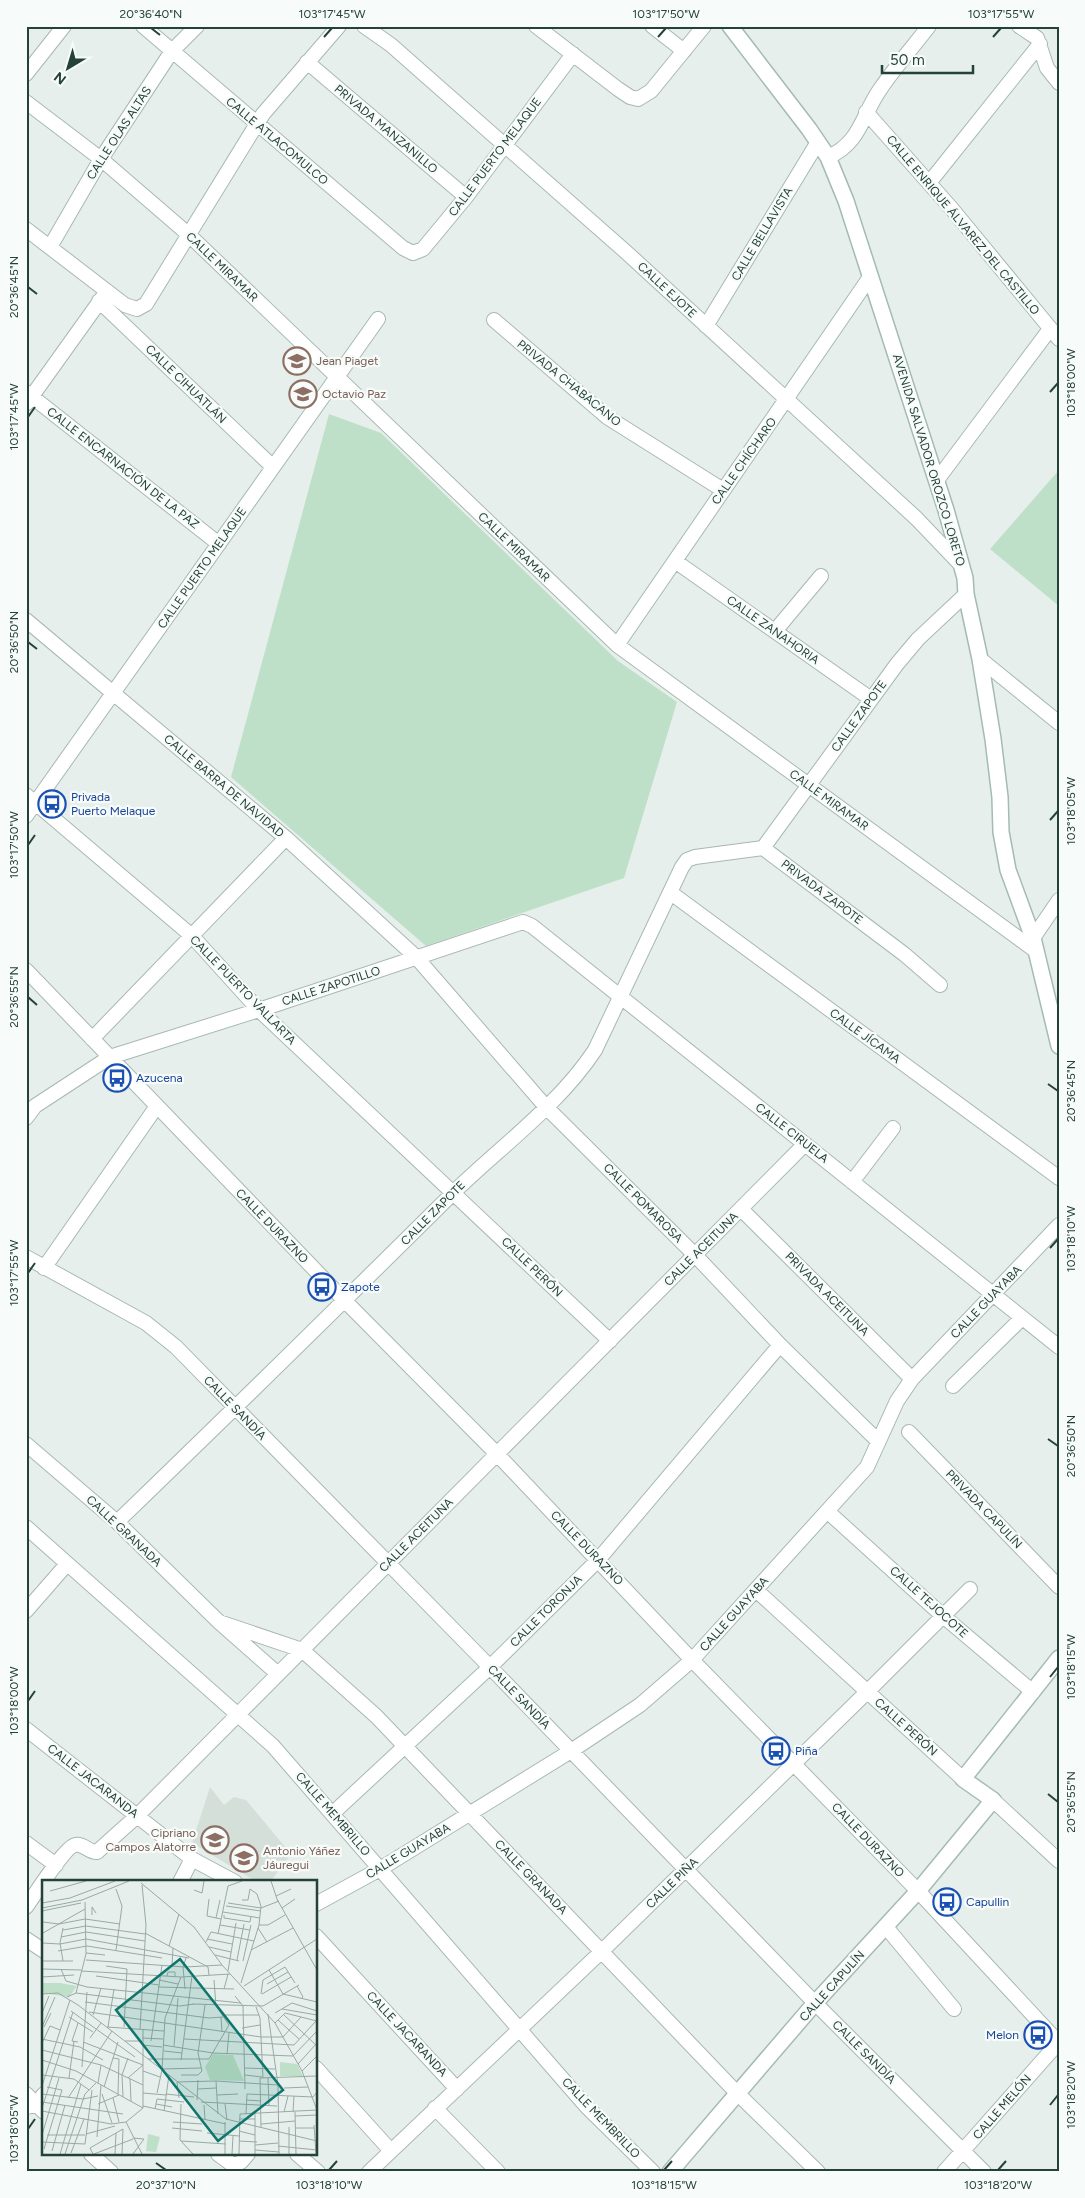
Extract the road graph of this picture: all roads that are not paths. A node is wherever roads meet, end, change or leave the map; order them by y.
1 (64, 26) edge
2 (143, 26) edge
3 (197, 26) edge
4 (339, 26) edge
5 (364, 26) edge
6 (536, 26) edge
7 (652, 26) edge
8 (704, 26) edge
9 (730, 26) edge
10 (930, 26) edge
11 (1019, 26) edge
12 (1040, 44) junction
13 (172, 51) junction
14 (684, 51) junction
15 (573, 54) junction
16 (306, 62) junction
17 (26, 74) edge
18 (1059, 83) edge
19 (26, 102) edge
20 (866, 112) junction
21 (258, 124) junction
22 (818, 142) junction
23 (504, 146) junction
24 (828, 157) junction
25 (101, 159) junction
26 (929, 183) junction
27 (466, 197) junction
28 (26, 229) edge
29 (188, 234) junction
30 (50, 247) junction
31 (413, 253) joint
32 (870, 277) junction
33 (103, 296) junction
34 (378, 319) dead end
35 (494, 320) dead end
36 (706, 326) junction
37 (1055, 334) edge
38 (336, 377) junction
39 (28, 397) edge
40 (786, 399) junction
41 (273, 467) junction
42 (937, 480) junction
43 (723, 490) junction
44 (219, 544) junction
45 (675, 561) junction
46 (961, 564) junction
47 (821, 576) dead end
48 (966, 594) junction
49 (26, 620) edge
50 (775, 631) junction
51 (617, 645) junction
52 (980, 659) junction
53 (114, 693) junction
54 (871, 699) junction
55 (1059, 724) edge
56 (809, 785) junction
57 (31, 799) edge
58 (26, 816) edge
59 (286, 838) junction
60 (763, 848) junction
61 (671, 893) junction
62 (1059, 900) edge
63 (523, 922) joint
64 (192, 936) junction
65 (1034, 944) junction
66 (416, 958) junction
67 (26, 970) edge
68 (940, 985) dead end
69 (620, 998) junction
70 (259, 1010) junction
71 (92, 1039) junction
72 (1059, 1046) edge
73 (110, 1057) junction
74 (156, 1106) junction
75 (546, 1107) junction
76 (26, 1118) edge
77 (893, 1128) dead end
78 (805, 1144) junction
79 (1059, 1178) edge
80 (852, 1182) junction
81 (453, 1192) junction
82 (741, 1209) junction
83 (1059, 1225) edge
84 (695, 1255) junction
85 (26, 1257) edge
86 (44, 1268) junction
87 (992, 1295) junction
88 (345, 1301) junction
89 (1022, 1318) junction
90 (610, 1341) junction
91 (780, 1344) junction
92 (1059, 1347) edge
93 (912, 1379) junction
94 (953, 1386) dead end
95 (235, 1408) junction
96 (909, 1432) dead end
97 (878, 1441) junction
98 (26, 1444) edge
99 (496, 1453) junction
100 (828, 1511) junction
101 (117, 1522) junction
102 (26, 1527) edge
103 (598, 1560) junction
104 (67, 1564) junction
105 (388, 1564) junction
106 (1059, 1587) edge
107 (756, 1590) junction
108 (970, 1590) dead end
109 (26, 1611) edge
110 (943, 1616) junction
111 (218, 1622) junction
112 (302, 1650) junction
113 (1058, 1659) edge
114 (692, 1660) junction
115 (490, 1667) junction
116 (278, 1674) junction
117 (867, 1692) junction
118 (1032, 1692) junction
119 (238, 1714) junction
120 (26, 1729) edge
121 (405, 1746) junction
122 (571, 1751) junction
123 (794, 1764) junction
124 (963, 1779) junction
125 (993, 1800) junction
126 (470, 1813) junction
127 (332, 1814) junction
128 (137, 1816) junction
129 (26, 1843) edge
130 (192, 1859) junction
131 (1059, 1861) edge
132 (56, 1865) junction
133 (380, 1869) junction
134 (686, 1869) junction
135 (45, 1880) edge
136 (181, 1880) edge
137 (231, 1880) edge
138 (42, 1885) edge
139 (918, 1891) junction
140 (318, 1903) edge
141 (26, 1907) edge
142 (886, 1927) junction
143 (318, 1938) edge
144 (26, 1940) edge
145 (42, 1951) edge
146 (602, 1951) junction
147 (815, 2003) junction
148 (954, 2009) dead end
149 (520, 2029) junction
150 (1059, 2043) edge
151 (318, 2070) edge
152 (456, 2089) junction
153 (737, 2093) junction
154 (436, 2108) junction
155 (391, 2151) junction
156 (962, 2152) junction
157 (93, 2156) edge
158 (221, 2156) edge
159 (246, 2156) edge
160 (299, 2156) edge
161 (111, 2172) edge
162 (318, 2172) edge
163 (369, 2172) edge
164 (498, 2172) edge
165 (653, 2172) edge
166 (670, 2172) edge
167 (818, 2172) edge
168 (944, 2172) edge
169 (984, 2172) edge

1 - 17 street
2 - 13 street, CALLE ATLACOMULCO
3 - 13 street, CALLE OLAS ALTAS
4 - 16 street
5 - 23 street, CALLE EJOTE
6 - 15 street
7 - 14 street
8 - 14 street
9 - 22 street, AVENIDA SALVADOR OROZCO LORETO
10 - 20 street
11 - 12 street
12 - 18 street
12 - 26 street
13 - 21 street, CALLE ATLACOMULCO
13 - 25 street, CALLE OLAS ALTAS
14 - 15 street
15 - 23 street, CALLE PUERTO MELAQUE
16 - 21 street
16 - 27 street, PRIVADA MANZANILLO
19 - 25 street, CALLE MIRAMAR
20 - 24 street
20 - 26 street, CALLE ENRIQUE ÁLVAREZ DEL CASTILLO
21 - 29 street
21 - 31 street, CALLE ATLACOMULCO
22 - 24 street, AVENIDA SALVADOR OROZCO LORETO
22 - 36 street, CALLE BELLAVISTA
23 - 27 street, CALLE PUERTO MELAQUE
23 - 36 street, CALLE EJOTE
24 - 32 street, AVENIDA SALVADOR OROZCO LORETO
25 - 29 street, CALLE MIRAMAR
25 - 30 street, CALLE OLAS ALTAS
26 - 37 street, CALLE ENRIQUE ÁLVAREZ DEL CASTILLO
27 - 31 street, CALLE PUERTO MELAQUE
28 - 30 street, CALLE CIHUATLÁN
29 - 33 street, CALLE CIHUATLÁN
29 - 38 street, CALLE MIRAMAR
30 - 33 street, CALLE CIHUATLÁN
32 - 40 street, CALLE CHÍCHARO
32 - 42 street, AVENIDA SALVADOR OROZCO LORETO
33 - 39 street
33 - 41 street, CALLE CIHUATLÁN
34 - 38 street, CALLE PUERTO MELAQUE
35 - 43 street, PRIVADA CHABACANO
36 - 40 street, CALLE EJOTE
37 - 42 street
38 - 41 street, CALLE PUERTO MELAQUE
38 - 51 street, CALLE MIRAMAR
39 - 44 street, CALLE ENCARNACIÓN DE LA PAZ
40 - 43 street, CALLE CHÍCHARO
40 - 46 street, CALLE EJOTE
41 - 44 street, CALLE PUERTO MELAQUE
42 - 46 street, AVENIDA SALVADOR OROZCO LORETO
43 - 45 street, CALLE CHÍCHARO
44 - 53 street, CALLE PUERTO MELAQUE
45 - 50 street, CALLE ZANAHORIA
45 - 51 street, CALLE CHÍCHARO
46 - 48 street, AVENIDA SALVADOR OROZCO LORETO
47 - 50 street
48 - 52 street, AVENIDA SALVADOR OROZCO LORETO
48 - 54 street, CALLE ZAPOTE
49 - 53 street, CALLE BARRA DE NAVIDAD
50 - 54 street, CALLE ZANAHORIA
51 - 56 street, CALLE MIRAMAR
52 - 55 street
52 - 65 street, AVENIDA SALVADOR OROZCO LORETO
53 - 57 street, CALLE PUERTO MELAQUE
53 - 59 street, CALLE BARRA DE NAVIDAD
54 - 56 street, CALLE ZAPOTE
56 - 60 street, CALLE ZAPOTE
56 - 65 street, CALLE MIRAMAR
57 - 58 street, CALLE PUERTO MELAQUE
57 - 64 street, CALLE PUERTO VALLARTA
59 - 64 street
59 - 66 street, CALLE BARRA DE NAVIDAD
60 - 61 street, CALLE ZAPOTE
60 - 68 street, PRIVADA ZAPOTE
61 - 69 street, CALLE ZAPOTE
61 - 79 street, CALLE JÍCAMA
62 - 65 street
63 - 66 street, CALLE ZAPOTILLO
63 - 69 street, CALLE CIRUELA
64 - 70 street, CALLE PUERTO VALLARTA
64 - 71 street
65 - 72 street, AVENIDA SALVADOR OROZCO LORETO
66 - 70 street, CALLE ZAPOTILLO
66 - 75 street, CALLE POMAROSA
67 - 71 street, CALLE DURAZNO
69 - 75 street, CALLE ZAPOTE
69 - 78 street, CALLE CIRUELA
70 - 73 street, CALLE ZAPOTILLO
70 - 81 street, CALLE PUERTO VALLARTA
71 - 73 street, CALLE DURAZNO
73 - 74 street, CALLE DURAZNO
73 - 76 street, CALLE ZAPOTILLO
74 - 86 street
74 - 88 street, CALLE DURAZNO
75 - 81 street, CALLE ZAPOTE
75 - 84 street, CALLE POMAROSA
77 - 80 street
78 - 80 street, CALLE CIRUELA
78 - 82 street, CALLE ACEITUNA
80 - 87 street, CALLE CIRUELA
81 - 88 street, CALLE ZAPOTE
81 - 90 street, CALLE PERÓN
82 - 84 street, CALLE ACEITUNA
82 - 93 street, PRIVADA ACEITUNA
83 - 87 street, CALLE GUAYABA
84 - 90 street, CALLE ACEITUNA
84 - 91 street, CALLE POMAROSA
85 - 86 street, CALLE SANDÍA
86 - 95 street, CALLE SANDÍA
87 - 89 street, CALLE CIRUELA
87 - 93 street, CALLE GUAYABA
88 - 95 street, CALLE ZAPOTE
88 - 99 street, CALLE DURAZNO
89 - 92 street, CALLE CIRUELA
89 - 94 street
90 - 99 street, CALLE ACEITUNA
91 - 97 street, CALLE POMAROSA
91 - 103 street, CALLE TORONJA
93 - 97 street, CALLE GUAYABA
95 - 101 street, CALLE ZAPOTE
95 - 105 street, CALLE SANDÍA
96 - 106 street, PRIVADA CAPULÍN
97 - 100 street, CALLE GUAYABA
98 - 101 street, CALLE GRANADA
99 - 103 street, CALLE DURAZNO
99 - 105 street, CALLE ACEITUNA
100 - 107 street, CALLE GUAYABA
100 - 110 street, CALLE TEJOCOTE
101 - 111 street, CALLE GRANADA
102 - 104 street, CALLE MEMBRILLO
103 - 114 street, CALLE DURAZNO
103 - 115 street, CALLE TORONJA
104 - 109 street
104 - 119 street, CALLE MEMBRILLO
105 - 112 street, CALLE ACEITUNA
105 - 115 street, CALLE SANDÍA
107 - 114 street, CALLE GUAYABA
107 - 117 street, CALLE PERÓN
108 - 110 street, CALLE PIÑA
110 - 117 street, CALLE PIÑA
110 - 118 street, CALLE TEJOCOTE
111 - 112 street, CALLE GRANADA
111 - 116 street, CALLE GRANADA
112 - 116 street, CALLE ACEITUNA
112 - 121 street, CALLE GRANADA
113 - 118 street
114 - 122 street, CALLE GUAYABA
114 - 123 street, CALLE DURAZNO
115 - 121 street, CALLE TORONJA
115 - 122 street, CALLE SANDÍA
116 - 119 street, CALLE ACEITUNA
117 - 123 street, CALLE PIÑA
117 - 124 street, CALLE PERÓN
118 - 124 street
119 - 127 street, CALLE MEMBRILLO
119 - 128 street, CALLE ACEITUNA
120 - 128 street, CALLE JACARANDA
121 - 126 street, CALLE GRANADA
121 - 127 street, CALLE TORONJA
122 - 126 street, CALLE GUAYABA
122 - 134 street, CALLE SANDÍA
123 - 134 street, CALLE PIÑA
123 - 139 street, CALLE DURAZNO
124 - 125 street, CALLE PERÓN
125 - 131 street, CALLE PERÓN
125 - 139 street, CALLE CAPULÍN
126 - 133 street, CALLE GUAYABA
126 - 146 street, CALLE GRANADA
127 - 133 street, CALLE MEMBRILLO
128 - 130 street, CALLE JACARANDA
128 - 132 street, CALLE ACEITUNA
129 - 132 street
130 - 136 street
130 - 137 street, CALLE JACARANDA
132 - 135 street, CALLE ACEITUNA
133 - 140 street, CALLE GUAYABA
133 - 149 street, CALLE MEMBRILLO
134 - 146 street, CALLE PIÑA
134 - 147 street, CALLE SANDÍA
138 - 141 street, CALLE ACEITUNA
139 - 142 street, CALLE CAPULÍN
139 - 150 street, CALLE DURAZNO
142 - 147 street, CALLE CAPULÍN
142 - 148 street
143 - 152 street, CALLE JACARANDA
144 - 145 street
146 - 149 street, CALLE PIÑA
146 - 153 street, CALLE GRANADA
147 - 153 street, CALLE CAPULÍN
147 - 156 street, CALLE SANDÍA
149 - 152 street, CALLE PIÑA
149 - 165 street, CALLE MEMBRILLO
150 - 156 street, CALLE MELÓN
151 - 155 street
152 - 154 street, CALLE PIÑA
153 - 166 street, CALLE CAPULÍN
153 - 167 street, CALLE GRANADA
154 - 155 street, CALLE PIÑA
154 - 164 street
155 - 163 street, CALLE PIÑA
156 - 168 street, CALLE MELÓN
156 - 169 street, CALLE SANDÍA
157 - 161 street
158 - 159 street
160 - 162 street

